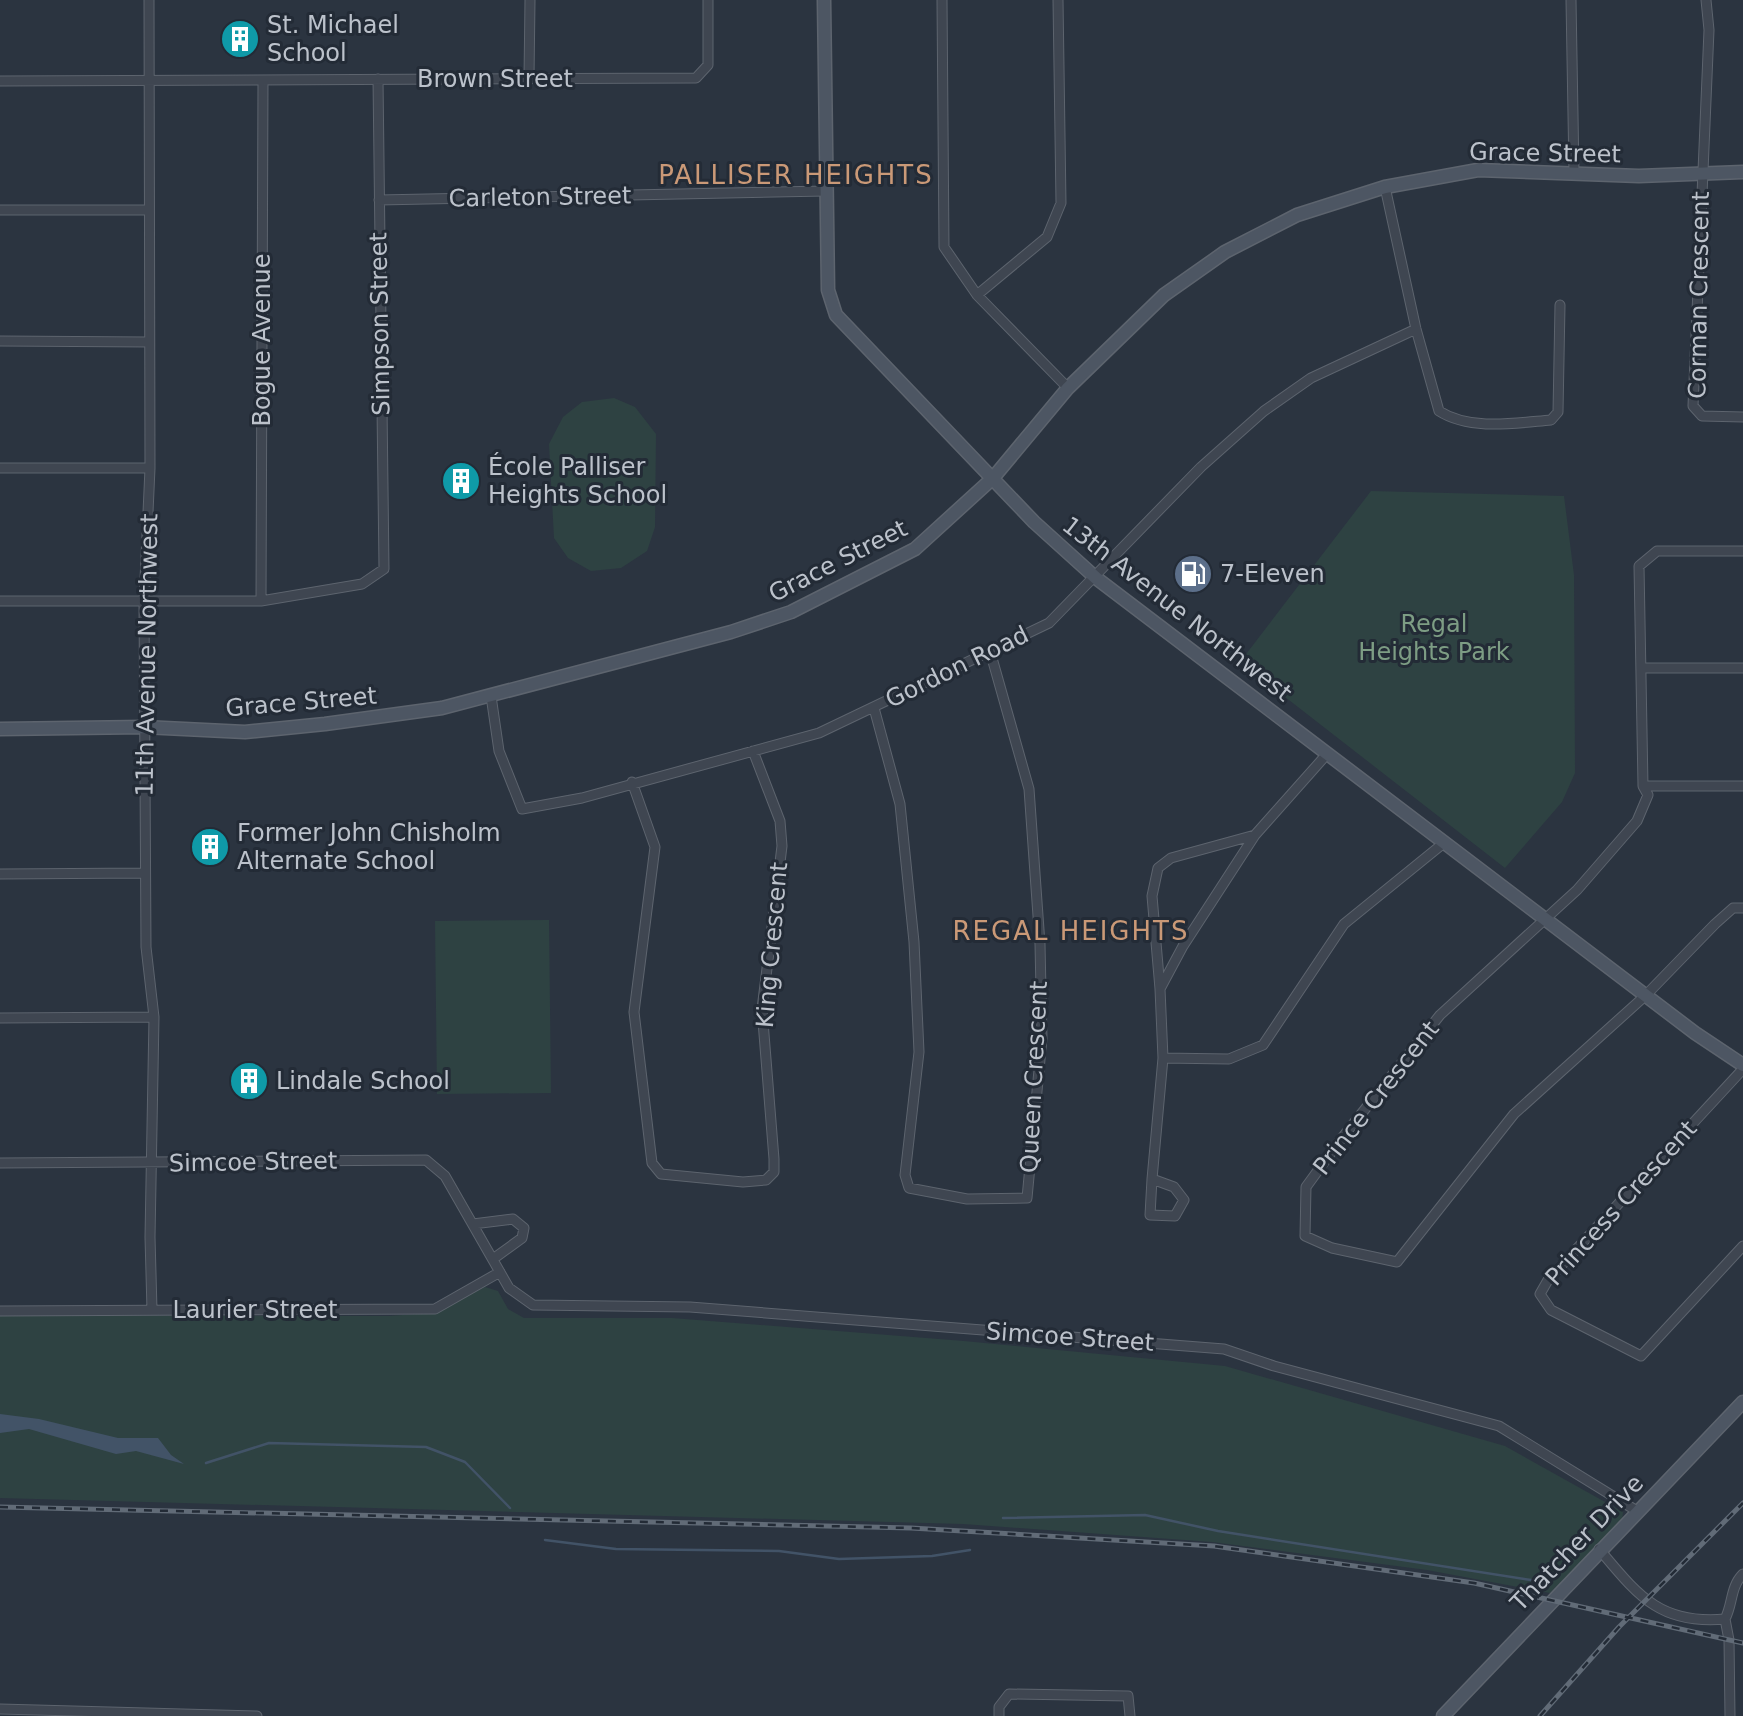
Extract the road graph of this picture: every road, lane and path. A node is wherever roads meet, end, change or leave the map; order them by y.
1 (149, 0) edge
2 (530, 0) edge
3 (708, 0) edge
4 (824, 0) edge
5 (942, 0) edge
6 (1058, 0) edge
7 (1572, 0) edge
8 (1706, 0) edge
9 (529, 78) junction
10 (379, 79) junction
11 (263, 80) junction
12 (0, 81) edge
13 (151, 81) junction
14 (1574, 172) junction
15 (1743, 172) edge
16 (1703, 173) junction
17 (1385, 187) junction
18 (826, 191) junction
19 (379, 200) junction
20 (0, 210) edge
21 (149, 210) junction
22 (977, 295) junction
23 (1560, 304) dead end
24 (1416, 329) junction
25 (0, 341) edge
26 (149, 342) junction
27 (1068, 388) junction
28 (1743, 417) edge
29 (0, 468) edge
30 (150, 468) junction
31 (993, 478) junction
32 (1743, 551) edge
33 (1096, 578) junction
34 (0, 601) edge
35 (261, 601) junction
36 (144, 602) junction
37 (990, 651) junction
38 (1743, 667) edge
39 (1641, 668) junction
40 (491, 696) junction
41 (874, 708) junction
42 (144, 727) junction
43 (0, 729) edge
44 (753, 751) junction
45 (1327, 754) junction
46 (632, 782) junction
47 (1643, 786) junction
48 (1743, 786) edge
49 (1255, 835) junction
50 (1444, 842) junction
51 (145, 873) junction
52 (0, 874) edge
53 (1743, 908) edge
54 (1545, 919) junction
55 (1160, 989) junction
56 (1646, 995) junction
57 (154, 1017) junction
58 (0, 1018) edge
59 (1163, 1058) junction
60 (1743, 1067) edge
61 (0, 1163) edge
62 (153, 1163) junction
63 (1152, 1179) junction
64 (472, 1224) junction
65 (1743, 1246) edge
66 (492, 1258) junction
67 (500, 1272) junction
68 (152, 1310) junction
69 (0, 1311) edge
70 (1743, 1402) edge
71 (1637, 1511) junction
72 (1600, 1549) junction
73 (1743, 1574) edge
74 (1725, 1619) junction
75 (0, 1709) edge
76 (44, 1713) edge
77 (213, 1715) edge
78 (257, 1716) edge
79 (999, 1716) edge
80 (1130, 1716) edge
81 (1443, 1716) edge
82 (1730, 1716) edge

1 - 13 street, 11th Avenue Northwest
2 - 9 street
3 - 9 street, Brown Street
4 - 18 street, 13th Avenue Northwest
5 - 22 street
6 - 22 street
7 - 14 street
8 - 16 street, Corman Crescent
9 - 10 street, Brown Street
10 - 11 street, Brown Street
10 - 19 street, Simpson Street
11 - 13 street, Brown Street
11 - 35 street, Bogue Avenue
12 - 13 street, Brown Street
13 - 21 street, 11th Avenue Northwest
14 - 16 street, Grace Street
14 - 17 street, Grace Street
15 - 16 street, Grace Street
16 - 28 street, Corman Crescent
17 - 24 street
17 - 27 street, Grace Street
18 - 19 street, Carleton Street
18 - 31 street, 13th Avenue Northwest
19 - 35 street, Simpson Street
20 - 21 street
21 - 26 street, 11th Avenue Northwest
22 - 27 street
23 - 24 street
24 - 33 street, Gordon Road
25 - 26 street
26 - 30 street, 11th Avenue Northwest
27 - 31 street, Grace Street
29 - 30 street
30 - 36 street, 11th Avenue Northwest
31 - 33 street, 13th Avenue Northwest
31 - 40 street, Grace Street
32 - 39 street
33 - 37 street, Gordon Road
33 - 45 street, 13th Avenue Northwest
34 - 36 street
35 - 36 street
36 - 42 street, 11th Avenue Northwest
37 - 41 street, Gordon Road
37 - 41 street, Queen Crescent
38 - 39 street
39 - 47 street
40 - 42 street, Grace Street
40 - 46 street, Gordon Road
41 - 44 street, Gordon Road
42 - 43 street, Grace Street
42 - 51 street, 11th Avenue Northwest
44 - 46 street, Gordon Road
44 - 46 street, King Crescent
45 - 49 street
45 - 50 street, 13th Avenue Northwest
47 - 48 street
47 - 54 street
49 - 55 street
49 - 55 street
50 - 54 street, 13th Avenue Northwest
50 - 59 street
51 - 52 street
51 - 57 street, 11th Avenue Northwest
53 - 56 street
54 - 56 street, 13th Avenue Northwest
54 - 56 street, Prince Crescent
55 - 59 street
56 - 60 street, 13th Avenue Northwest
57 - 58 street
57 - 62 street, 11th Avenue Northwest
59 - 63 street
60 - 65 street, Princess Crescent
61 - 62 street, Simcoe Street
62 - 64 street, Simcoe Street
62 - 68 street, 11th Avenue Northwest
63 - 63 street
64 - 66 street, Simcoe Street
64 - 66 street
66 - 67 street, Simcoe Street
67 - 68 street, Laurier Street
67 - 71 street, Simcoe Street
68 - 69 street, Laurier Street
70 - 71 street, Thatcher Drive
71 - 72 street, Thatcher Drive
72 - 74 street
72 - 81 street, Thatcher Drive
73 - 74 street
74 - 82 street
75 - 76 street
76 - 77 street
77 - 78 street
79 - 80 street

